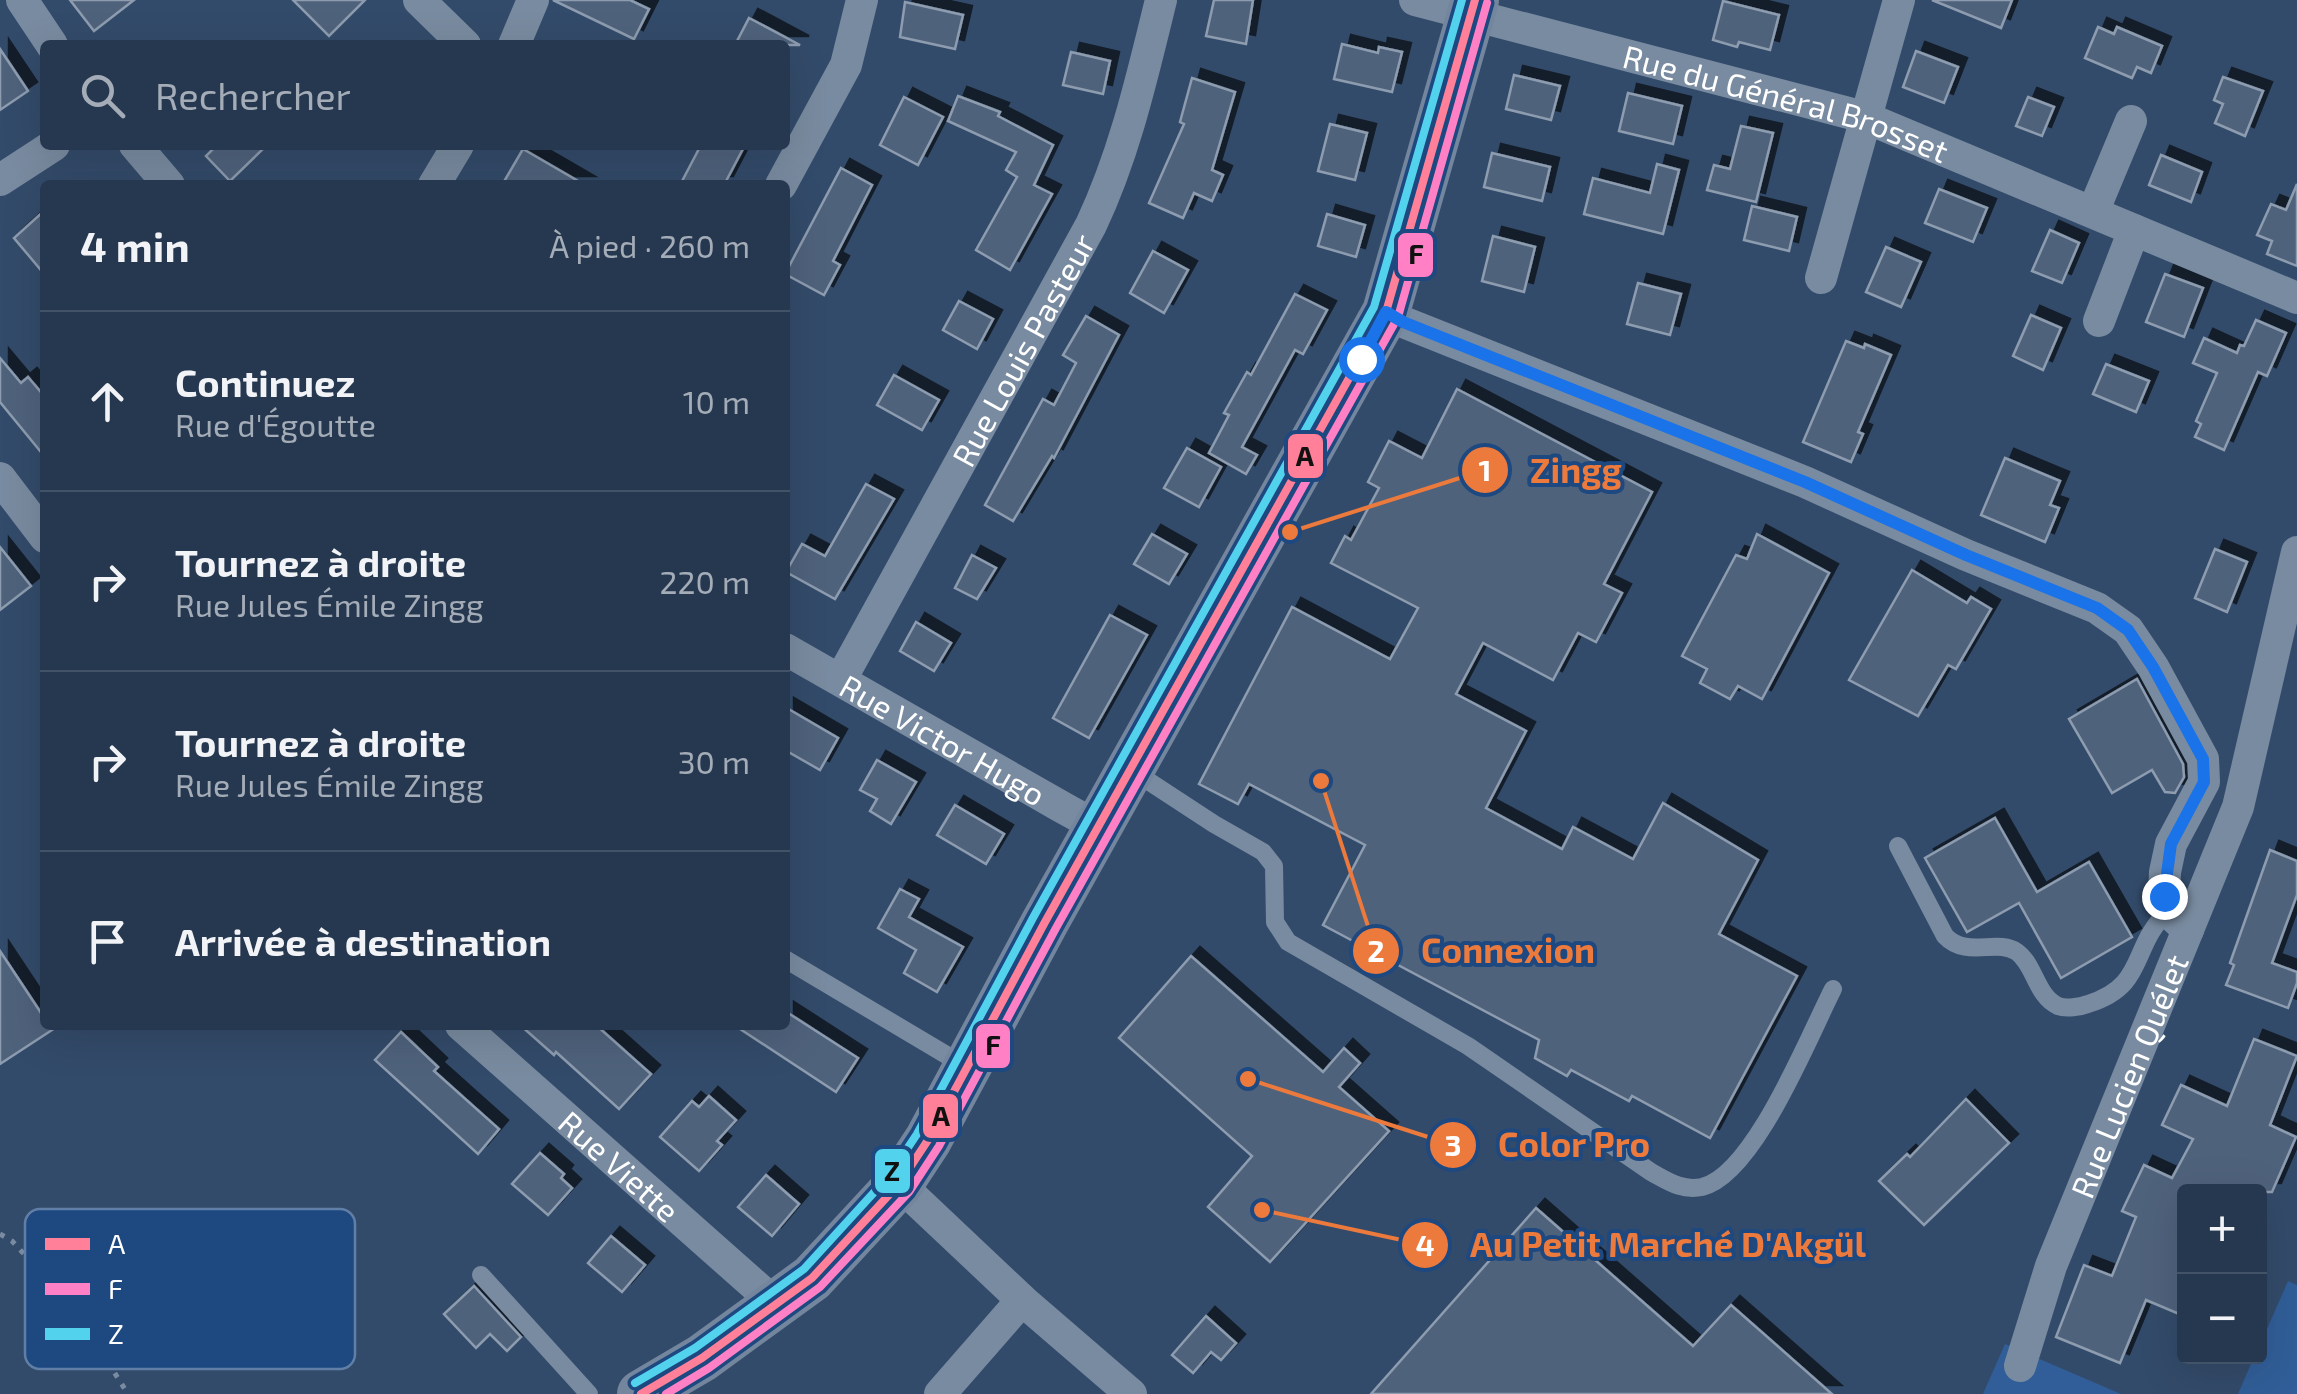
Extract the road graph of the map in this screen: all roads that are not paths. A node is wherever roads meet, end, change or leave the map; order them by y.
1 (22, 0) edge
2 (419, 0) edge
3 (532, 0) edge
4 (862, 0) edge
5 (1161, 0) edge
6 (1414, 0) edge
7 (1899, 0) edge
8 (1473, 8) edge
9 (49, 40) edge
10 (460, 40) edge
11 (516, 40) edge
12 (1864, 117) junction
13 (2131, 121) dead end
14 (46, 150) edge
15 (139, 150) edge
16 (455, 150) edge
17 (0, 180) edge
18 (165, 180) edge
19 (437, 180) edge
20 (784, 180) edge
21 (2093, 212) junction
22 (2134, 230) junction
23 (1821, 278) dead end
24 (2297, 298) edge
25 (1386, 312) junction
26 (2099, 321) dead end
27 (0, 478) edge
28 (40, 530) edge
29 (2297, 552) edge
30 (790, 653) edge
31 (837, 678) junction
32 (1132, 770) junction
33 (1102, 822) junction
34 (1898, 846) dead end
35 (2179, 920) junction
36 (790, 962) edge
37 (1834, 989) dead end
38 (467, 1030) edge
39 (967, 1068) junction
40 (899, 1184) junction
41 (481, 1275) dead end
42 (1022, 1300) junction
43 (777, 1305) junction
44 (2020, 1366) dead end
45 (589, 1394) edge
46 (641, 1394) edge
47 (940, 1394) edge
48 (1131, 1394) edge

1 - 9 street
2 - 10 street
3 - 11 street
4 - 20 street
5 - 31 street, Rue Louis Pasteur
6 - 8 street, Rue du Général Brosset
7 - 12 street
8 - 12 street, Rue du Général Brosset
8 - 25 main road
12 - 21 street, Rue du Général Brosset
12 - 23 street
13 - 21 street
14 - 17 street
15 - 18 street
16 - 19 street
21 - 22 street, Rue du Général Brosset
22 - 24 street, Rue du Général Brosset
22 - 26 street
25 - 32 main road
25 - 35 street
27 - 28 street
29 - 35 street, Rue Lucien Quélet
30 - 31 street, Rue Victor Hugo
31 - 33 street, Rue Victor Hugo
32 - 33 main road
32 - 37 lane
33 - 39 main road
34 - 35 lane
35 - 44 street, Rue Lucien Quélet
36 - 39 lane
38 - 43 street, Rue Viette
39 - 40 main road
40 - 42 street
40 - 43 main road
41 - 45 lane
42 - 47 street
42 - 48 street
43 - 46 main road

